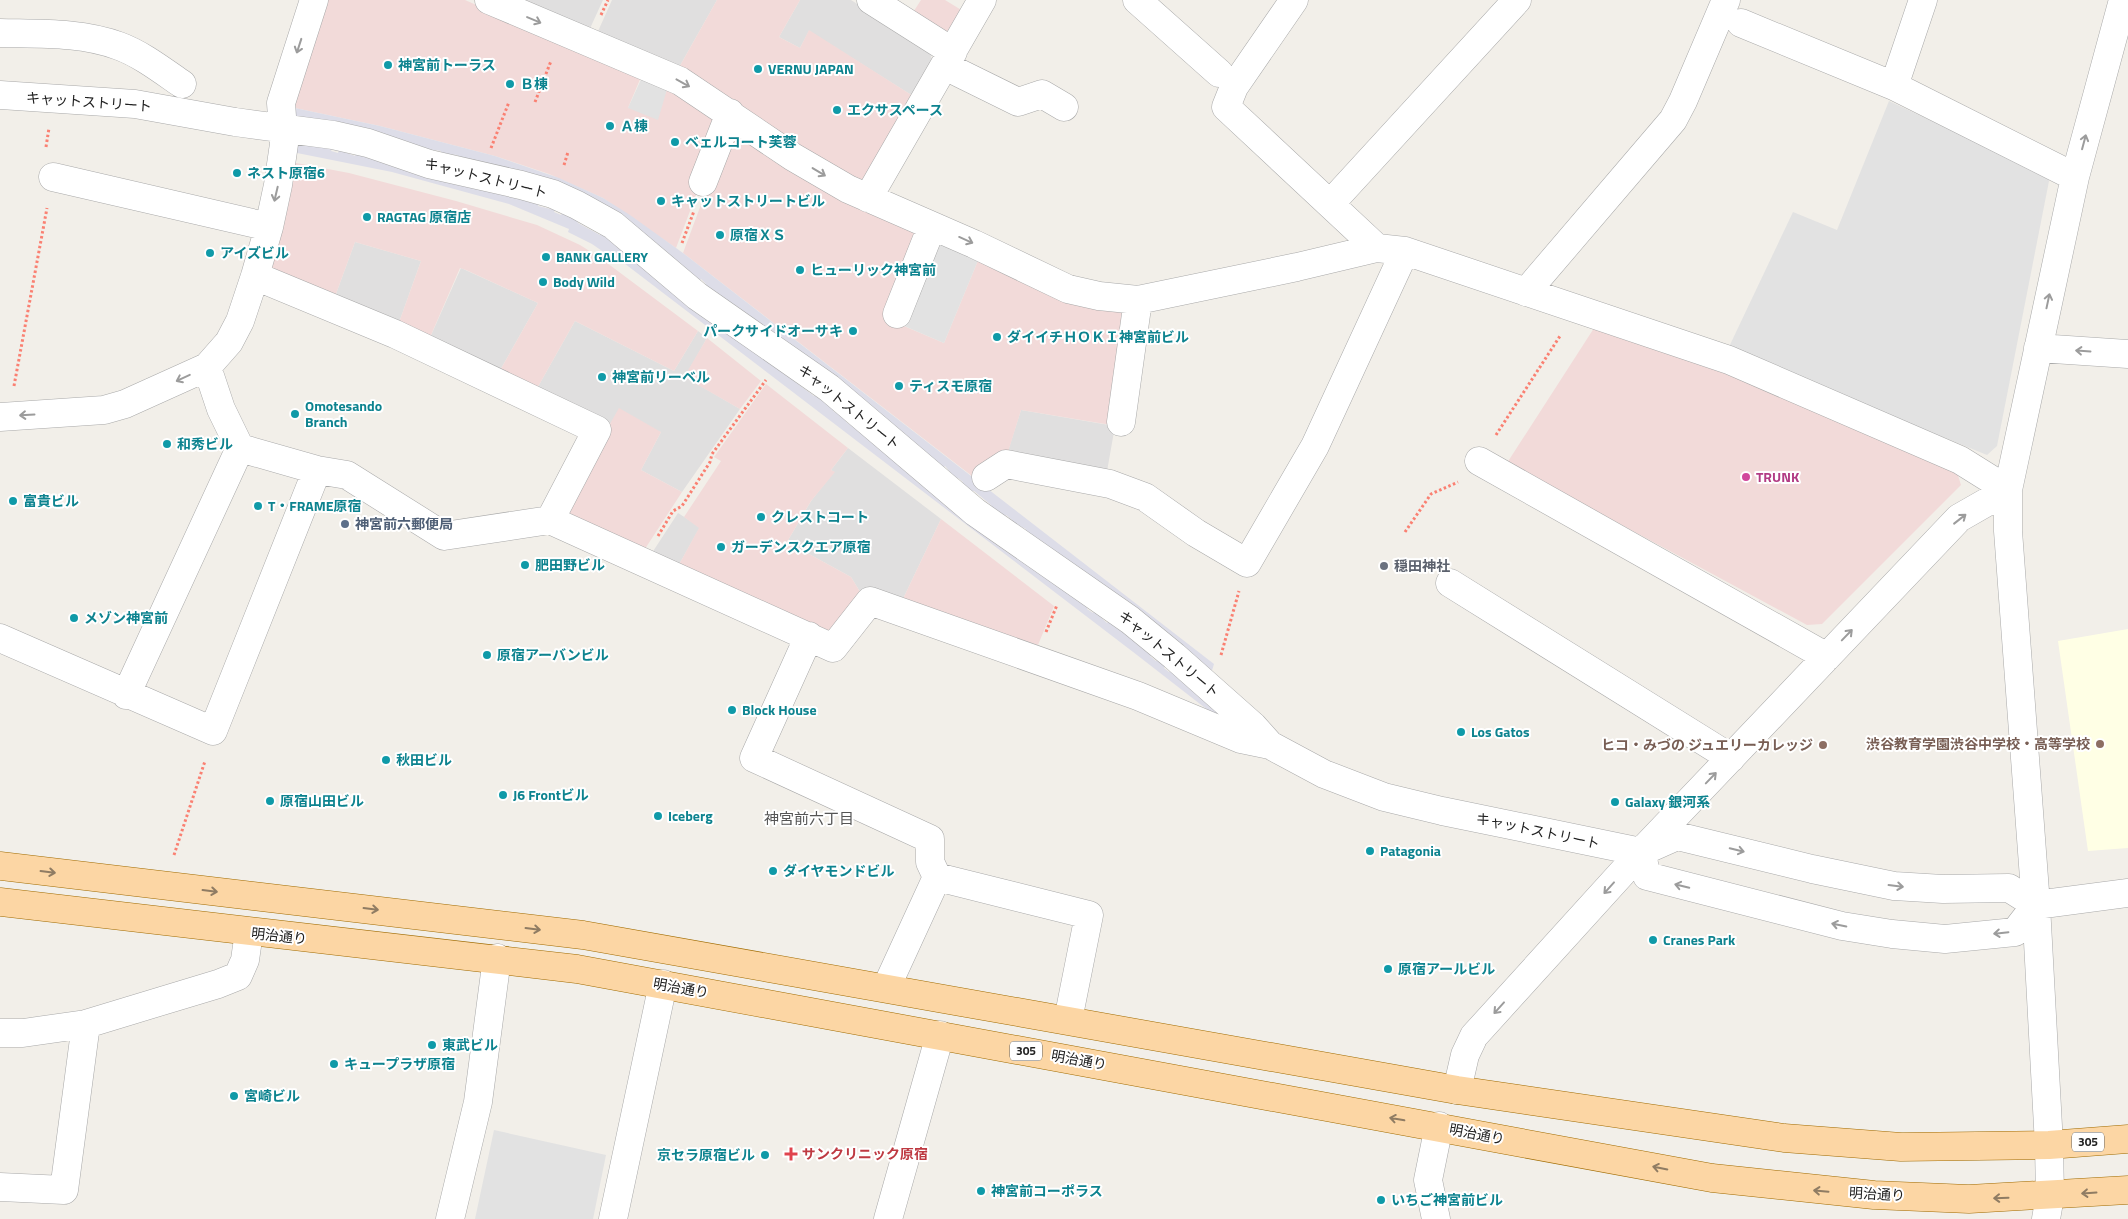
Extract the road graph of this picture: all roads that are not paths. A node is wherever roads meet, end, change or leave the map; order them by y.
1 (314, 0) edge
2 (489, 0) edge
3 (871, 0) edge
4 (982, 0) edge
5 (1137, 0) edge
6 (1294, 0) edge
7 (1517, 0) edge
8 (1726, 0) edge
9 (1923, 0) edge
10 (2123, 0) edge
11 (1741, 23) dead end
12 (0, 33) edge
13 (949, 59) junction
14 (1219, 73) dead end
15 (182, 84) dead end
16 (1894, 86) junction
17 (0, 94) edge
18 (1064, 107) dead end
19 (730, 114) junction
20 (282, 129) junction
21 (53, 177) road end
22 (2075, 177) junction
23 (703, 182) dead end
24 (868, 198) junction
25 (1330, 204) junction
26 (932, 226) junction
27 (269, 227) junction
28 (1377, 248) junction
29 (1405, 251) junction
30 (255, 276) junction
31 (1526, 292) junction
32 (1138, 300) junction
33 (897, 314) dead end
34 (2038, 348) junction
35 (2128, 354) edge
36 (207, 367) junction
37 (4, 416) edge
38 (1121, 422) dead end
39 (240, 448) junction
40 (1479, 461) road end
41 (317, 470) junction
42 (986, 477) dead end
43 (2008, 490) junction
44 (550, 520) junction
45 (1450, 583) dead end
46 (809, 636) junction
47 (0, 638) edge
48 (1827, 656) junction
49 (126, 694) junction
50 (1270, 745) junction
51 (1731, 758) junction
52 (1641, 852) junction
53 (0, 866) edge
54 (937, 878) junction
55 (2128, 893) edge
56 (0, 902) edge
57 (2036, 905) junction
58 (249, 932) junction
59 (497, 958) junction
60 (663, 984) junction
61 (886, 988) junction
62 (1068, 1020) junction
63 (86, 1024) junction
64 (0, 1033) edge
65 (940, 1035) junction
66 (1457, 1090) junction
67 (1439, 1126) junction
68 (2128, 1139) edge
69 (2049, 1145) junction
70 (0, 1187) edge
71 (2128, 1190) edge
72 (2048, 1207) edge
73 (450, 1219) edge
74 (613, 1219) edge
75 (888, 1219) edge
76 (1436, 1219) edge

1 -> 20 street
2 -> 19 street
3 - 13 street
4 - 13 street
5 - 14 street
6 - 25 street
7 - 25 street
8 - 31 street
9 - 16 street
22 -> 10 street
11 - 16 street
12 - 15 street
13 - 18 street
13 - 24 street
16 - 22 street
17 - 20 street, キャットストリート
19 - 23 street
19 -> 24 street
20 -> 27 street
20 - 50 street, キャットストリート
21 - 27 street
34 -> 22 street
24 - 26 street
25 - 28 street
26 -> 32 street
26 - 33 street
27 - 30 street
28 - 29 street
28 - 32 street
29 - 31 street
29 - 42 street
30 - 36 street
30 - 44 street
31 - 43 street
32 - 38 street
35 -> 34 street
34 - 43 street
36 -> 37 street
36 - 39 street
39 - 41 street
39 - 49 street
40 - 48 street
41 - 44 street
41 - 49 street
48 -> 43 street
43 - 57 street
44 - 46 street
45 - 51 street
46 - 50 street
46 - 54 street
47 - 49 street
48 - 51 street
50 - 52 street, キャットストリート
52 -> 51 street
52 -> 57 street
57 -> 52 street
52 -> 66 street
53 -> 61 main road, 305
54 - 61 street
54 - 62 street
55 - 57 street
56 - 58 main road, 明治通り / 305
57 - 69 street
58 - 59 main road, 明治通り / 305
58 - 63 street
59 - 60 main road, 明治通り / 305
59 - 73 street
60 - 65 main road, 明治通り / 305
60 - 74 street
61 - 62 main road, 305
62 - 66 main road, 305
63 - 64 street
63 - 70 street
67 -> 65 main road, 明治通り / 305
65 - 75 street
66 - 69 main road, 305
72 -> 67 main road, 明治通り / 305
67 - 76 street
68 - 69 main road, 305
69 - 72 street
71 -> 72 main road, 明治通り / 305

